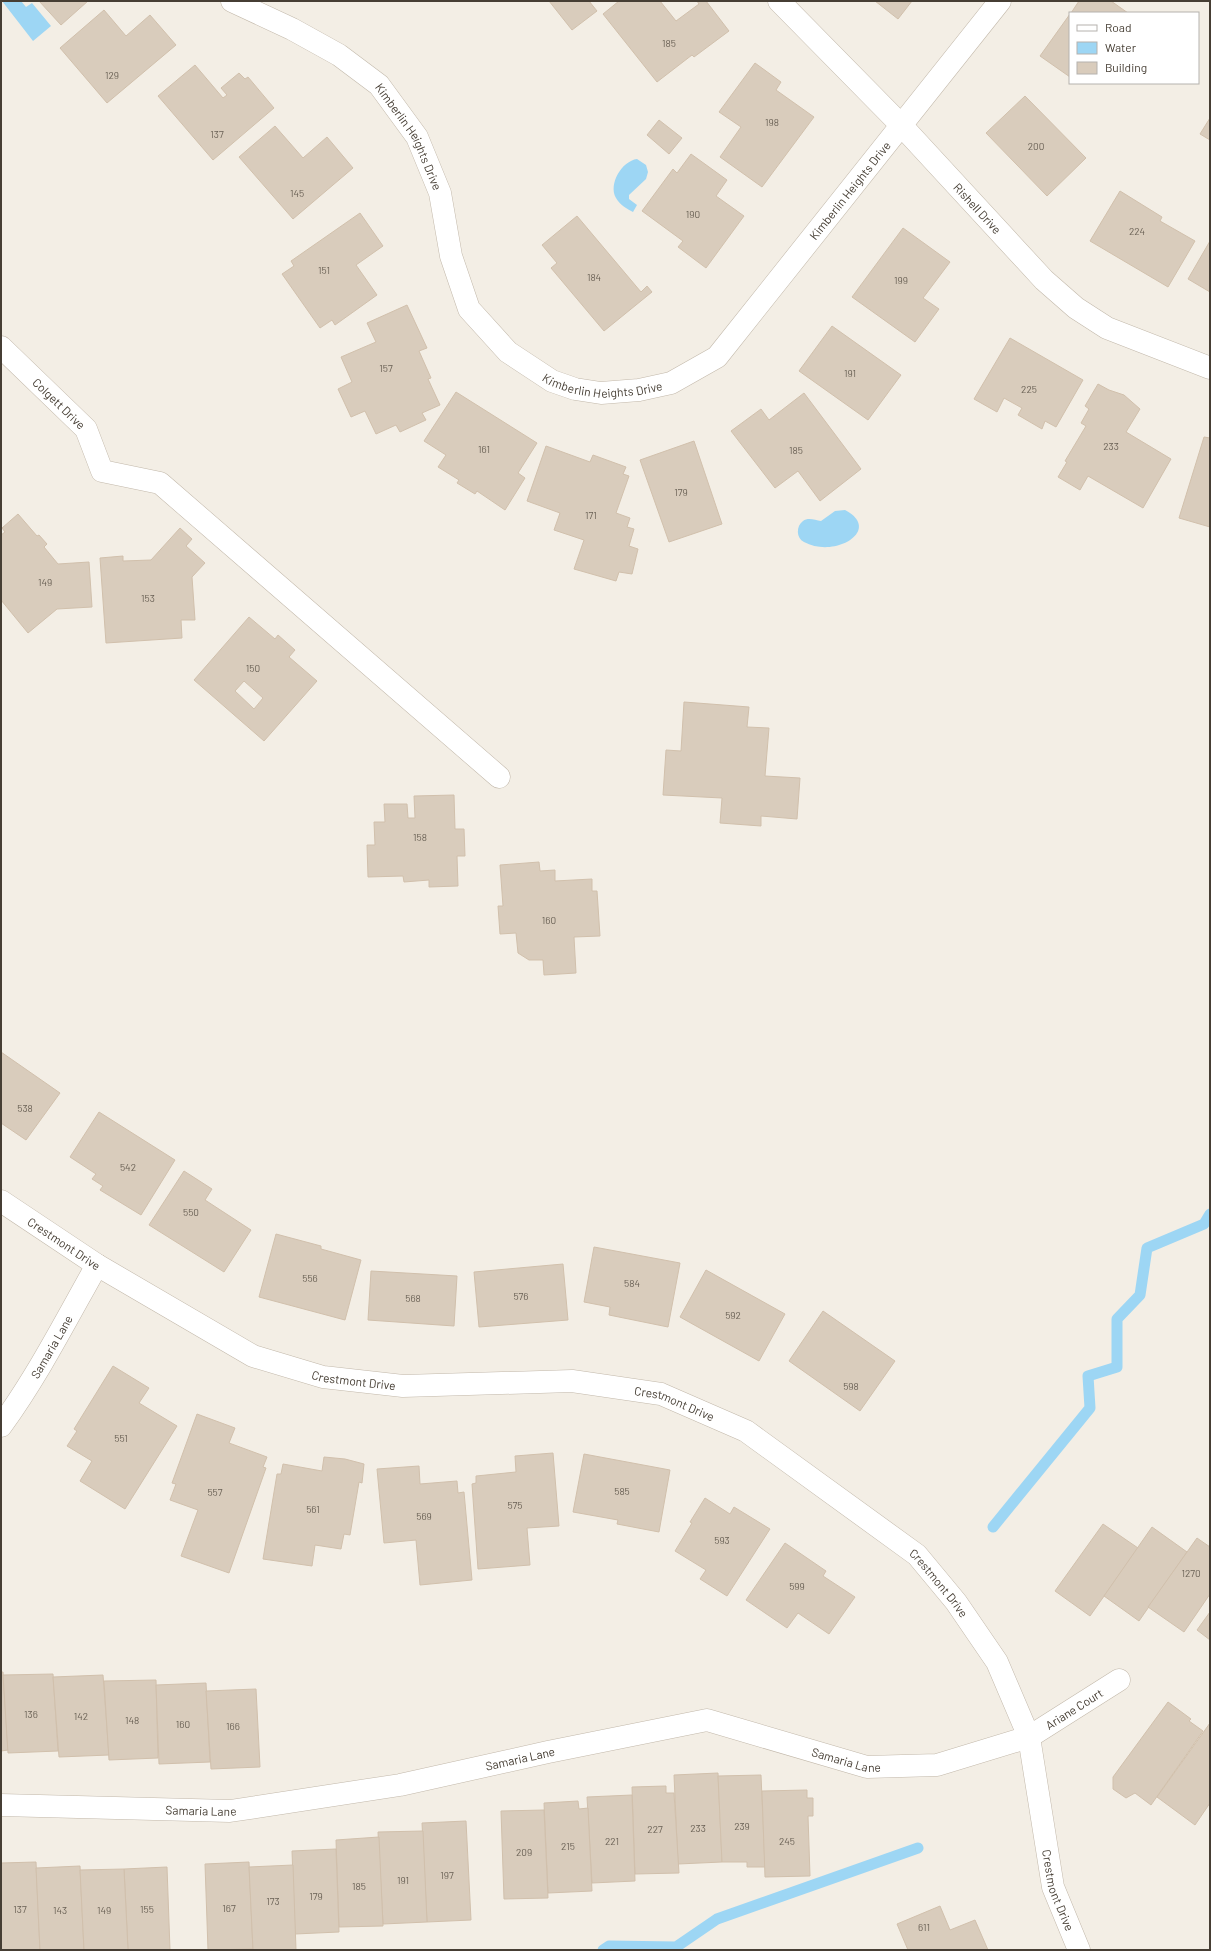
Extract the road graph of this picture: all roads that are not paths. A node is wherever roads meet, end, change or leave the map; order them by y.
1 (232, 1) edge
2 (779, 1) edge
3 (1000, 1) edge
4 (902, 126) junction
5 (1, 347) edge
6 (1210, 368) edge
7 (499, 777) dead end
8 (1, 1202) edge
9 (97, 1265) junction
10 (1, 1426) edge
11 (1119, 1680) dead end
12 (1029, 1737) junction
13 (1, 1805) edge
14 (1079, 1950) edge

1 - 4 street, Kimberlin Heights Drive
2 - 4 street, Rishell Drive
3 - 4 street, Kimberlin Heights Drive
4 - 6 street, Rishell Drive
5 - 7 street, Colgett Drive
8 - 9 street, Crestmont Drive
9 - 10 street, Samaria Lane
9 - 12 street, Crestmont Drive
11 - 12 street, Ariane Court
12 - 13 street, Samaria Lane
12 - 14 street, Crestmont Drive

